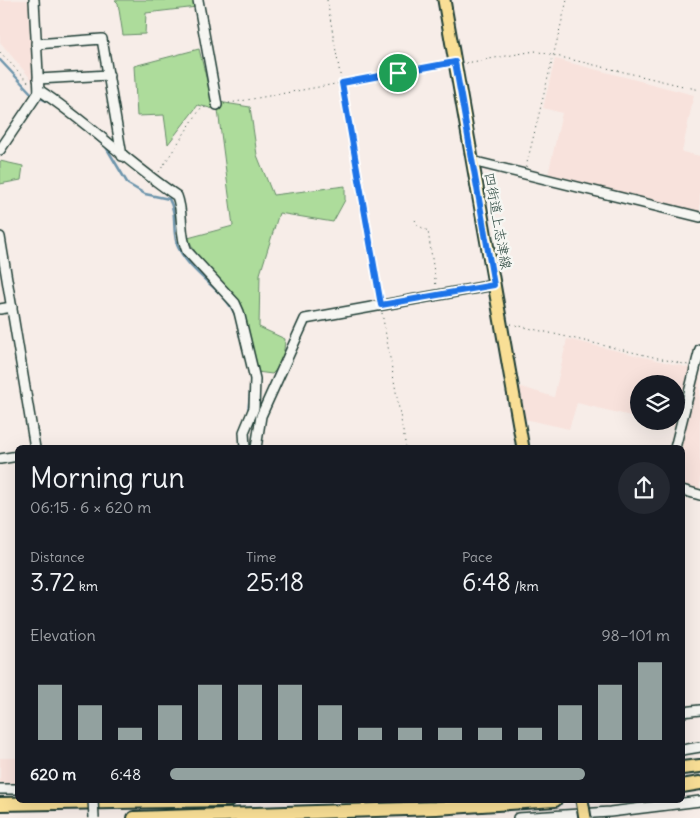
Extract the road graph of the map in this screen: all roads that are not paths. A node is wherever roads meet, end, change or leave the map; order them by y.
1 (34, 0) edge
2 (198, 0) edge
3 (444, 0) edge
4 (36, 44) junction
5 (109, 75) junction
6 (38, 79) junction
7 (37, 94) junction
8 (217, 105) road end
9 (0, 150) edge
10 (122, 156) junction
11 (472, 162) junction
12 (700, 217) edge
13 (0, 237) edge
14 (494, 285) junction
15 (12, 307) junction
16 (0, 310) edge
17 (700, 349) edge
18 (35, 445) edge
19 (245, 445) edge
20 (256, 445) edge
21 (522, 445) edge
22 (676, 445) edge
23 (15, 456) edge
24 (0, 459) edge
25 (685, 491) edge
26 (700, 495) edge
27 (700, 710) edge
28 (685, 712) edge
29 (700, 747) edge
30 (685, 750) edge
31 (700, 766) edge
32 (685, 768) edge
33 (700, 783) edge
34 (685, 786) edge
35 (0, 789) edge
36 (15, 789) edge
37 (700, 801) edge
38 (57, 803) edge
39 (93, 803) edge
40 (510, 803) edge
41 (582, 803) edge
42 (0, 804) edge
43 (610, 815) edge
44 (94, 818) edge
45 (134, 818) edge
46 (518, 818) edge
47 (585, 818) edge

1 - 4 street
2 - 8 street
3 - 11 main road, 四街道上志津線
4 - 5 street
4 - 6 street
5 - 6 street
5 - 10 street
6 - 7 street
7 - 9 street
7 - 10 street
10 - 19 street
11 - 12 street
11 - 14 main road, 四街道上志津線
13 - 15 street
14 - 20 street
14 - 21 main road, 四街道上志津線
15 - 16 street
15 - 18 street
17 - 22 street
23 - 24 street
25 - 26 street
27 - 28 street
29 - 30 street
31 - 32 highway
33 - 34 highway
35 - 36 street
37 - 43 street
38 - 42 highway
39 - 44 street, bridge
40 - 45 highway
41 - 47 main road, bridge
43 - 46 street

